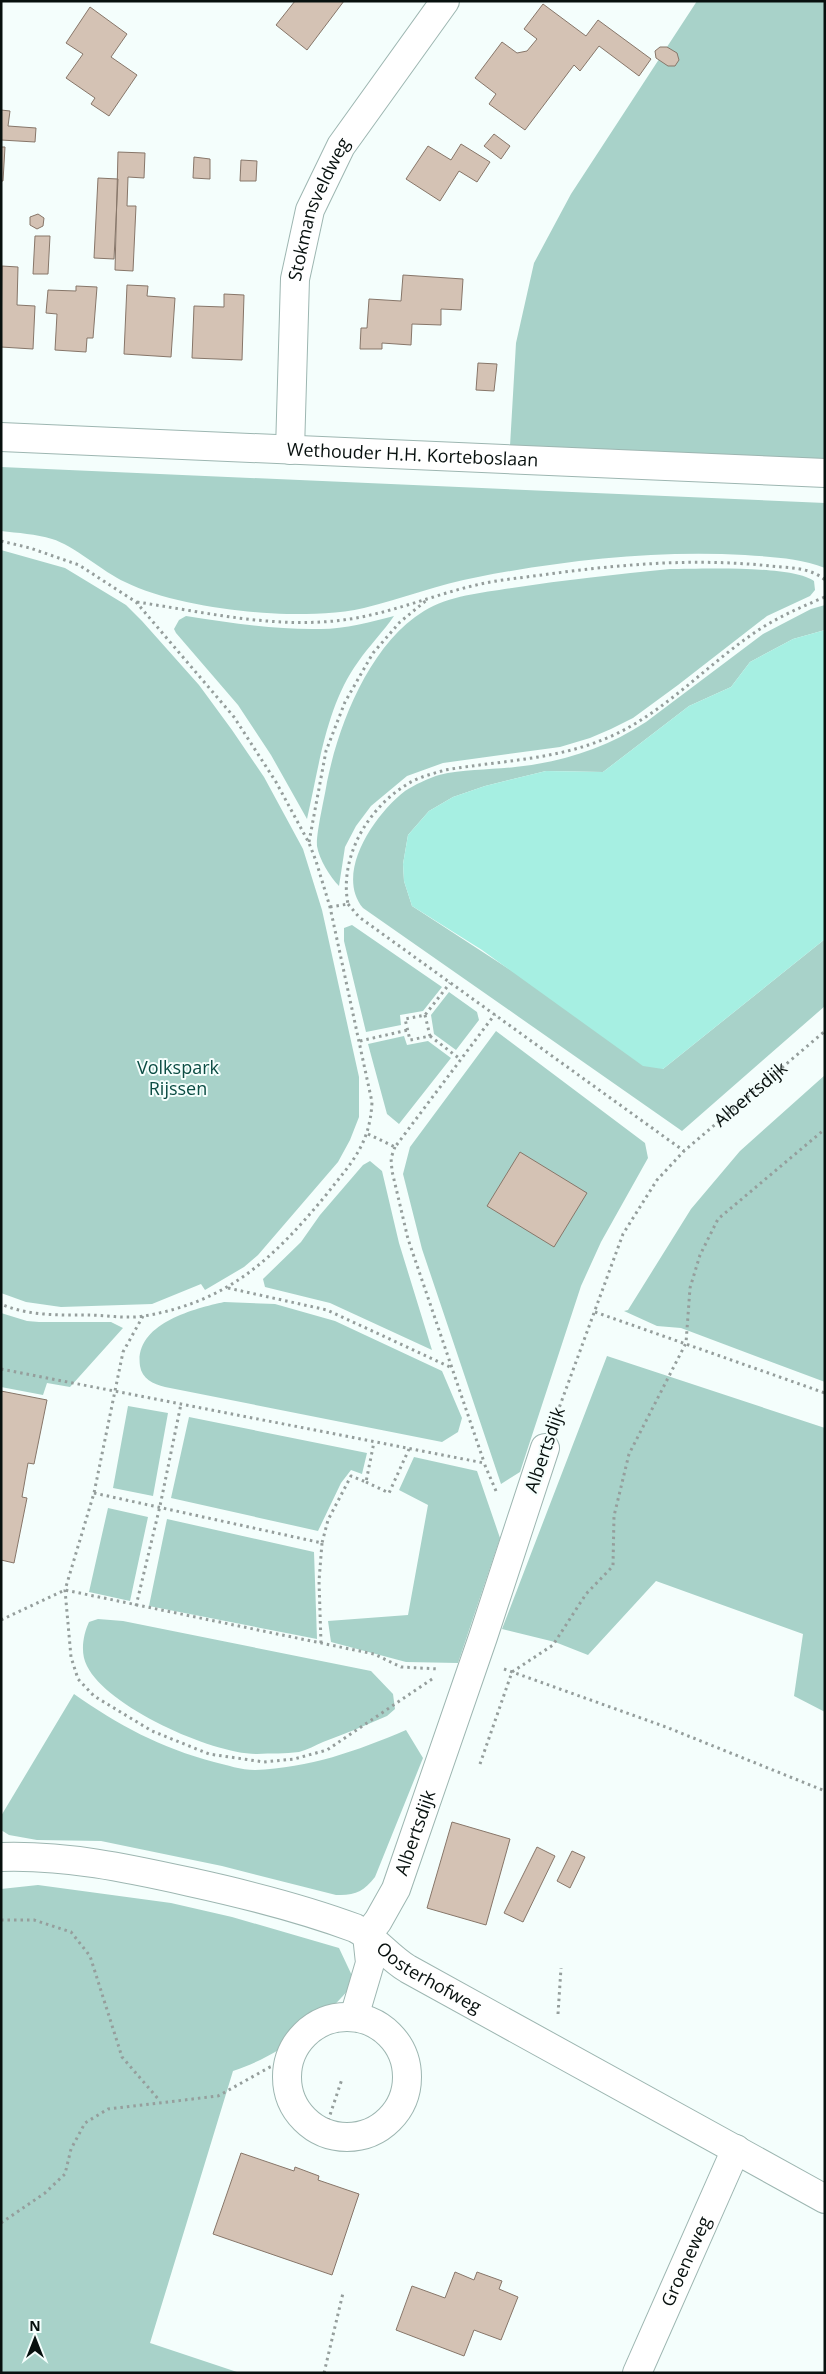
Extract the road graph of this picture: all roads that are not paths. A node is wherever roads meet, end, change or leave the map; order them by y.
1 (446, 1) edge
2 (1, 438) edge
3 (290, 450) junction
4 (825, 473) edge
5 (545, 1448) road end
6 (1, 1857) edge
7 (367, 1934) junction
8 (354, 2017) junction
9 (736, 2149) junction
10 (825, 2199) edge
11 (638, 2373) edge

1 - 3 street, Stokmansveldweg
2 - 3 street, Wethouder H.H. Korteboslaan
3 - 4 street, Wethouder H.H. Korteboslaan
5 - 7 street, Albertsdijk
6 - 7 street, Oosterhofweg
7 - 8 street
7 - 9 street, Oosterhofweg
8 - 8 street
9 - 10 street, Oosterhofweg
9 - 11 street, Groeneweg

